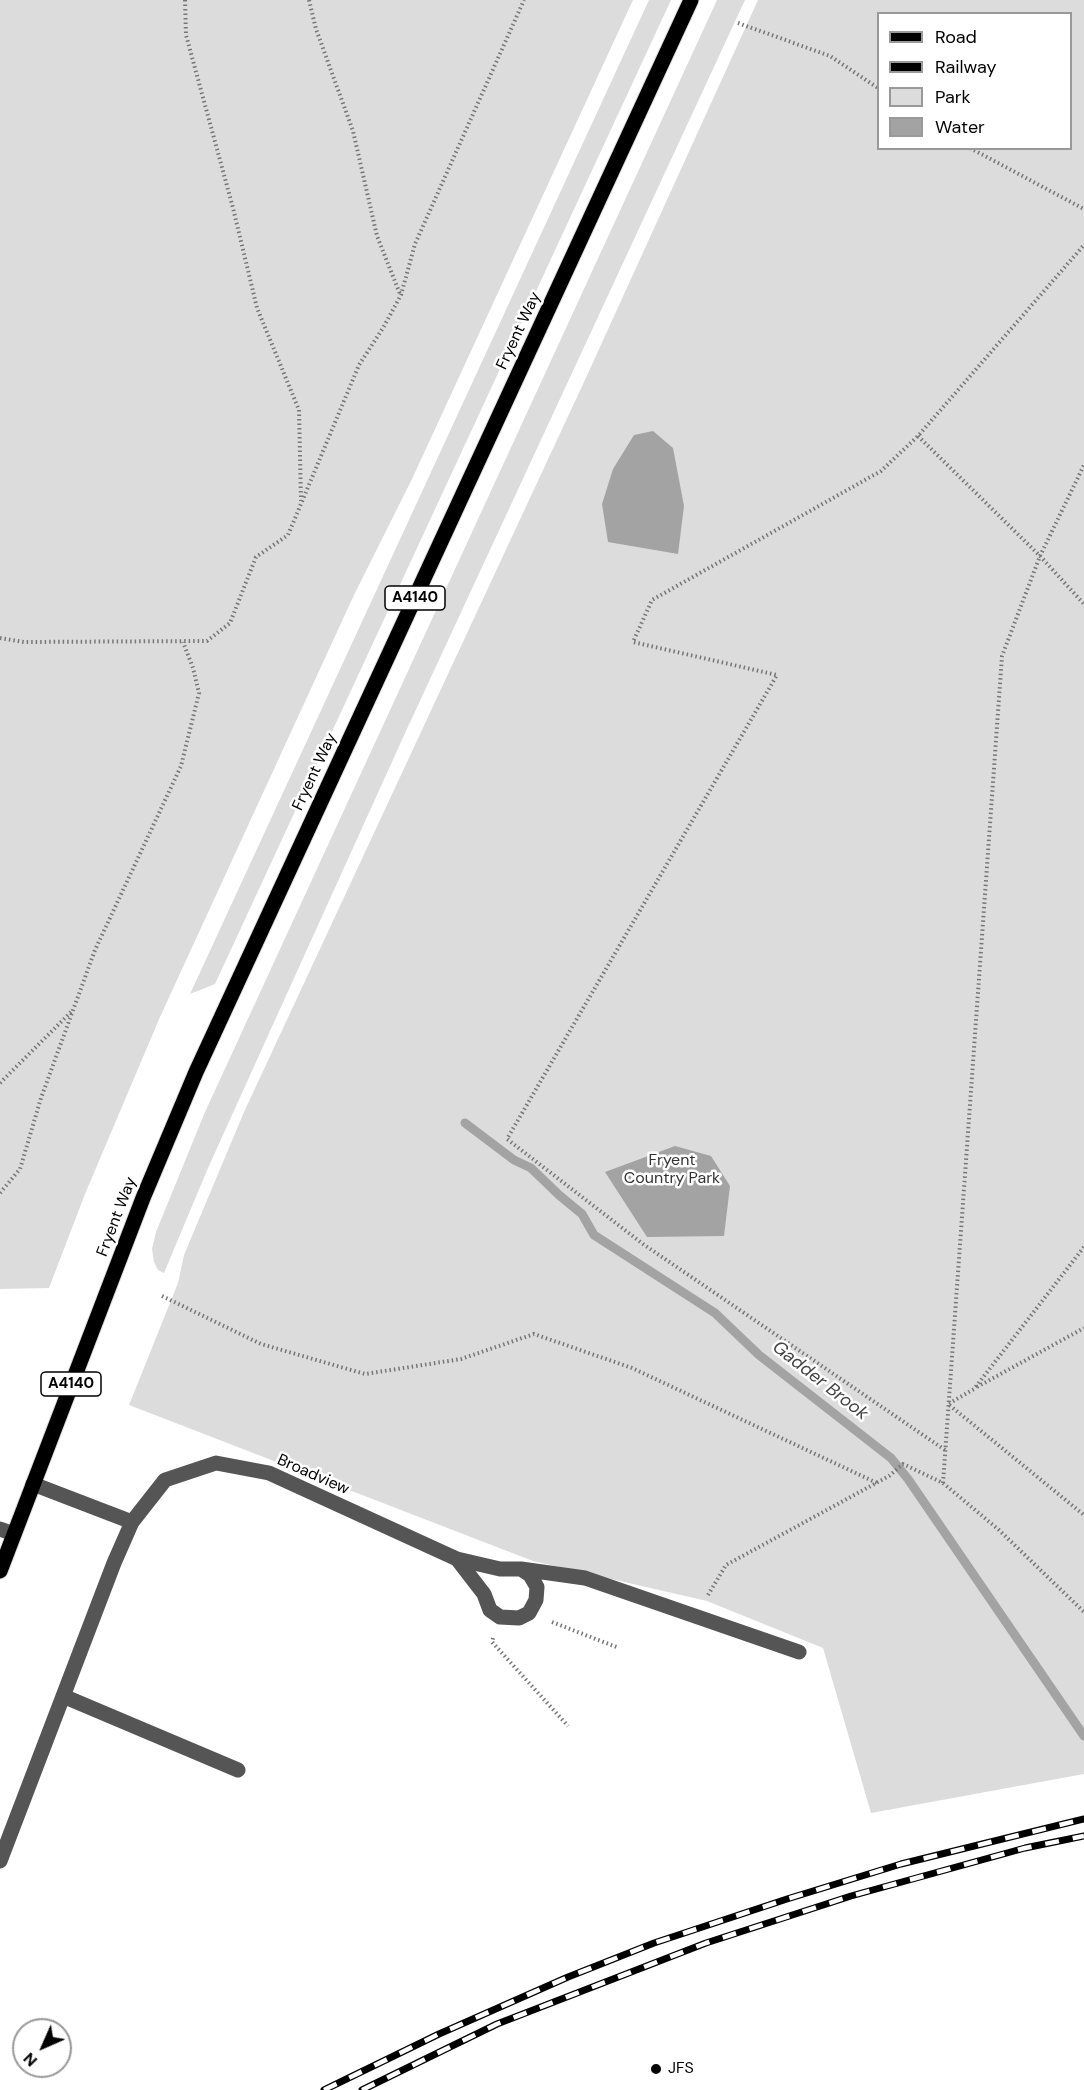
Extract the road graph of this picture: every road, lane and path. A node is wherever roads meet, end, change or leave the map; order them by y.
1 (185, 0) edge
2 (309, 0) edge
3 (524, 0) edge
4 (691, 0) edge
5 (738, 23) dead end
6 (877, 87) edge
7 (974, 150) edge
8 (1084, 209) edge
9 (1084, 245) edge
10 (401, 296) junction
11 (918, 436) junction
12 (1084, 465) edge
13 (301, 502) junction
14 (1040, 556) junction
15 (1084, 604) edge
16 (0, 638) edge
17 (183, 642) junction
18 (74, 1009) junction
19 (0, 1083) edge
20 (0, 1193) edge
21 (1084, 1247) edge
22 (162, 1296) dead end
23 (1084, 1328) edge
24 (974, 1389) junction
25 (948, 1404) junction
26 (945, 1450) junction
27 (877, 1483) junction
28 (943, 1483) junction
29 (33, 1484) junction
30 (1084, 1515) edge
31 (132, 1522) junction
32 (7, 1531) edge
33 (457, 1559) junction
34 (521, 1569) junction
35 (0, 1571) edge
36 (1084, 1612) edge
37 (529, 1613) junction
38 (695, 1616) junction
39 (500, 1617) junction
40 (620, 1648) dead end
41 (799, 1652) dead end
42 (63, 1696) junction
43 (568, 1726) dead end
44 (238, 1770) dead end
45 (0, 1861) edge

1 - 13 path
2 - 10 path
3 - 10 path
4 - 29 main road, Fryent Way / A4140
5 - 6 path
7 - 8 path
9 - 11 path
10 - 13 path
11 - 14 path
11 - 26 path
12 - 14 path
13 - 17 path
14 - 15 path
14 - 25 path
16 - 17 path
17 - 18 path
18 - 19 path
18 - 20 path
21 - 24 path
22 - 27 path
23 - 24 path
24 - 25 path
25 - 26 path
25 - 30 path
26 - 28 path
27 - 28 path
27 - 38 path
28 - 36 path
29 - 31 street
29 - 32 main road, Fryent Way / A4140
31 - 33 street, Broadview
31 - 42 street, Broadview
32 - 35 main road, Fryent Way / A4140
33 - 34 street, Broadview
33 - 39 street, Broadview
34 - 37 street
34 - 38 street, Broadview
37 - 39 street
37 - 40 path
38 - 41 street, Broadview
39 - 43 path
42 - 44 street
42 - 45 street, Broadview

